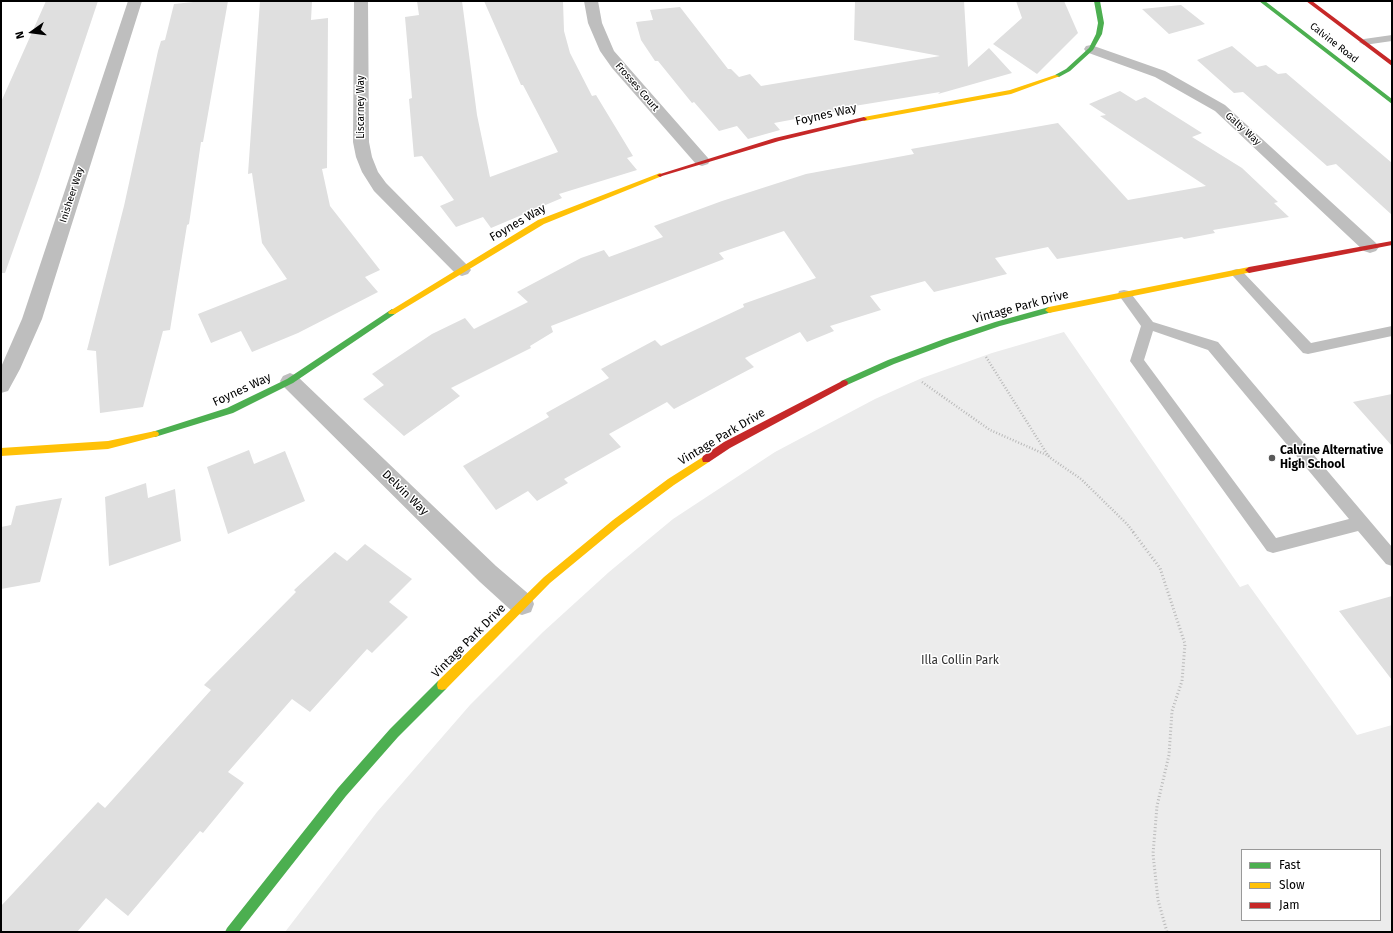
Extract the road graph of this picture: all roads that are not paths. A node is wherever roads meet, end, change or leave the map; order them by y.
1 (135, 1) edge
2 (361, 1) edge
3 (591, 1) edge
4 (1097, 1) edge
5 (1262, 1) edge
6 (1309, 1) edge
7 (1392, 38) edge
8 (1364, 42) junction
9 (1091, 49) junction
10 (1392, 64) edge
11 (1392, 102) edge
12 (702, 161) junction
13 (1390, 245) edge
14 (1370, 247) junction
15 (462, 270) junction
16 (1236, 273) junction
17 (1124, 294) junction
18 (1148, 325) junction
19 (1392, 331) edge
20 (290, 381) junction
21 (1, 385) edge
22 (1, 452) edge
23 (1361, 523) junction
24 (1392, 559) edge
25 (522, 604) junction
26 (231, 932) edge

1 - 21 street, Inisheer Way
2 - 15 street, Liscarney Way
3 - 12 street, Frosses Court
4 - 9 street
5 - 11 street, Calvine Road
6 - 8 street, Calvine Road
7 - 8 lane
8 - 10 street, Calvine Road
9 - 12 street, Foynes Way
9 - 14 street, Galty Way
12 - 15 street, Foynes Way
13 - 14 street, Vintage Park Drive
14 - 16 street, Vintage Park Drive
15 - 20 street, Foynes Way
16 - 17 street, Vintage Park Drive
16 - 19 lane
17 - 18 lane
17 - 25 street, Vintage Park Drive
18 - 23 lane
18 - 23 lane
20 - 22 street, Foynes Way
20 - 25 street, Delvin Way
23 - 24 lane
25 - 26 street, Vintage Park Drive

